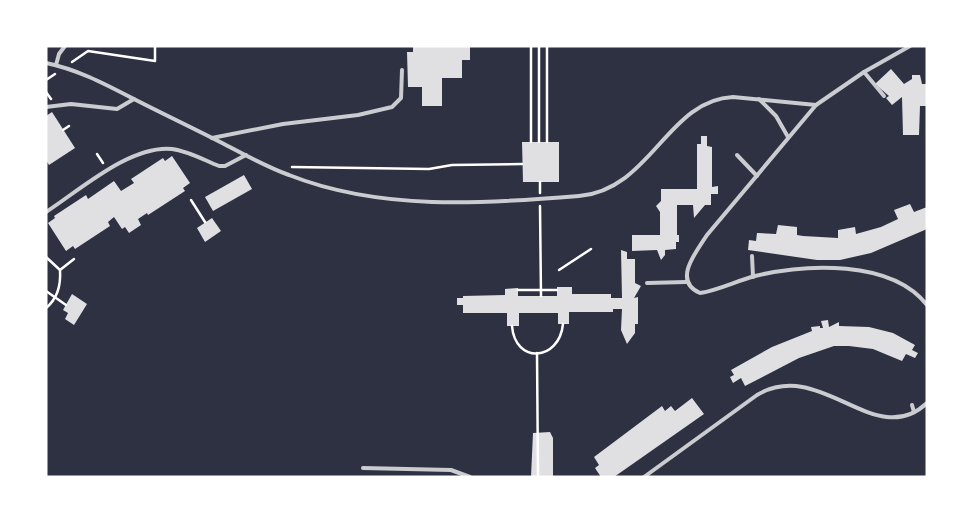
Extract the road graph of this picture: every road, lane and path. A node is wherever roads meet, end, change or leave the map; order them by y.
1 (65, 46) edge
2 (155, 46) edge
3 (531, 46) edge
4 (539, 46) edge
5 (548, 46) edge
6 (910, 46) edge
7 (46, 63) edge
8 (56, 65) junction
9 (67, 66) dead end
10 (402, 70) dead end
11 (60, 71) dead end
12 (864, 72) junction
13 (46, 80) edge
14 (46, 92) edge
15 (884, 96) dead end
16 (134, 99) junction
17 (759, 99) junction
18 (52, 100) dead end
19 (816, 105) junction
20 (46, 107) edge
21 (69, 126) dead end
22 (64, 130) dead end
23 (788, 137) junction
24 (212, 138) junction
25 (531, 142) dead end
26 (539, 142) dead end
27 (547, 142) dead end
28 (97, 154) dead end
29 (246, 155) junction
30 (737, 155) dead end
31 (103, 164) dead end
32 (522, 164) dead end
33 (285, 166) dead end
34 (757, 176) junction
35 (540, 182) dead end
36 (191, 200) dead end
37 (46, 212) edge
38 (205, 222) dead end
39 (591, 249) dead end
40 (752, 256) dead end
41 (46, 257) edge
42 (74, 259) dead end
43 (60, 270) junction
44 (559, 270) dead end
45 (753, 277) junction
46 (686, 282) junction
47 (647, 283) dead end
48 (518, 290) dead end
49 (541, 290) junction
50 (557, 290) dead end
51 (46, 291) edge
52 (541, 296) dead end
53 (54, 299) junction
54 (66, 305) dead end
55 (927, 305) edge
56 (46, 308) edge
57 (563, 324) dead end
58 (512, 326) dead end
59 (537, 354) junction
60 (832, 389) dead end
61 (830, 396) junction
62 (927, 403) edge
63 (912, 405) dead end
64 (914, 412) junction
65 (362, 468) dead end
66 (470, 477) edge
67 (538, 477) edge
68 (644, 477) edge

1 - 8 lane
2 - 9 path
3 - 25 path
4 - 26 path
5 - 27 path
6 - 12 lane
7 - 8 lane
8 - 16 lane
10 - 24 lane
11 - 13 path
12 - 15 lane
12 - 19 lane
14 - 18 path
16 - 20 lane
16 - 24 lane
17 - 19 lane
17 - 23 lane
17 - 29 lane
19 - 23 lane
21 - 22 path
23 - 34 lane
24 - 29 lane
28 - 31 path
29 - 37 lane
30 - 34 lane
32 - 33 path
34 - 46 lane
35 - 49 path
36 - 38 path
39 - 44 path
40 - 45 lane
41 - 43 path
42 - 43 path
43 - 53 path
45 - 46 lane
45 - 55 lane
46 - 47 lane
48 - 49 path
49 - 50 path
49 - 52 path
51 - 53 path
53 - 54 path
53 - 56 path
57 - 59 path
58 - 59 path
59 - 67 path
60 - 61 lane
61 - 64 lane
61 - 68 lane
62 - 64 lane
63 - 64 lane
65 - 66 lane

